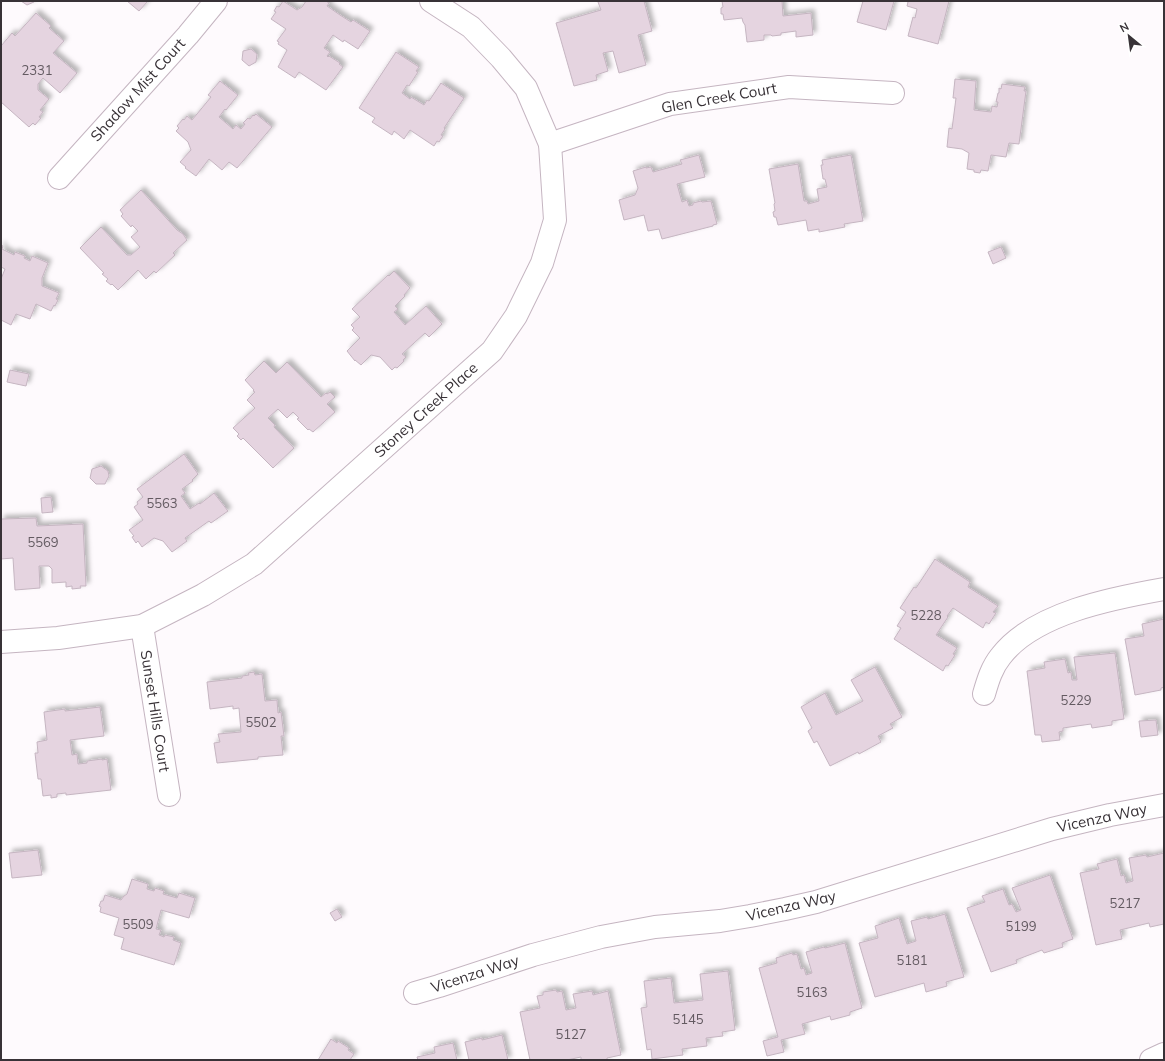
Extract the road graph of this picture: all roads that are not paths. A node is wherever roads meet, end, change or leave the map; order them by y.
1 (216, 1) edge
2 (432, 1) edge
3 (893, 93) dead end
4 (550, 144) junction
5 (59, 178) dead end
6 (1164, 589) edge
7 (142, 626) junction
8 (1, 642) edge
9 (984, 694) dead end
10 (169, 795) dead end
11 (1164, 805) edge
12 (415, 993) dead end
13 (1164, 1054) edge
14 (1151, 1060) edge

1 - 5 street, Shadow Mist Court
2 - 4 street, Stoney Creek Place
3 - 4 street, Glen Creek Court
4 - 7 street, Stoney Creek Place
6 - 9 street
7 - 8 street, Stoney Creek Place
7 - 10 street, Sunset Hills Court
11 - 12 street, Vicenza Way
13 - 14 street

